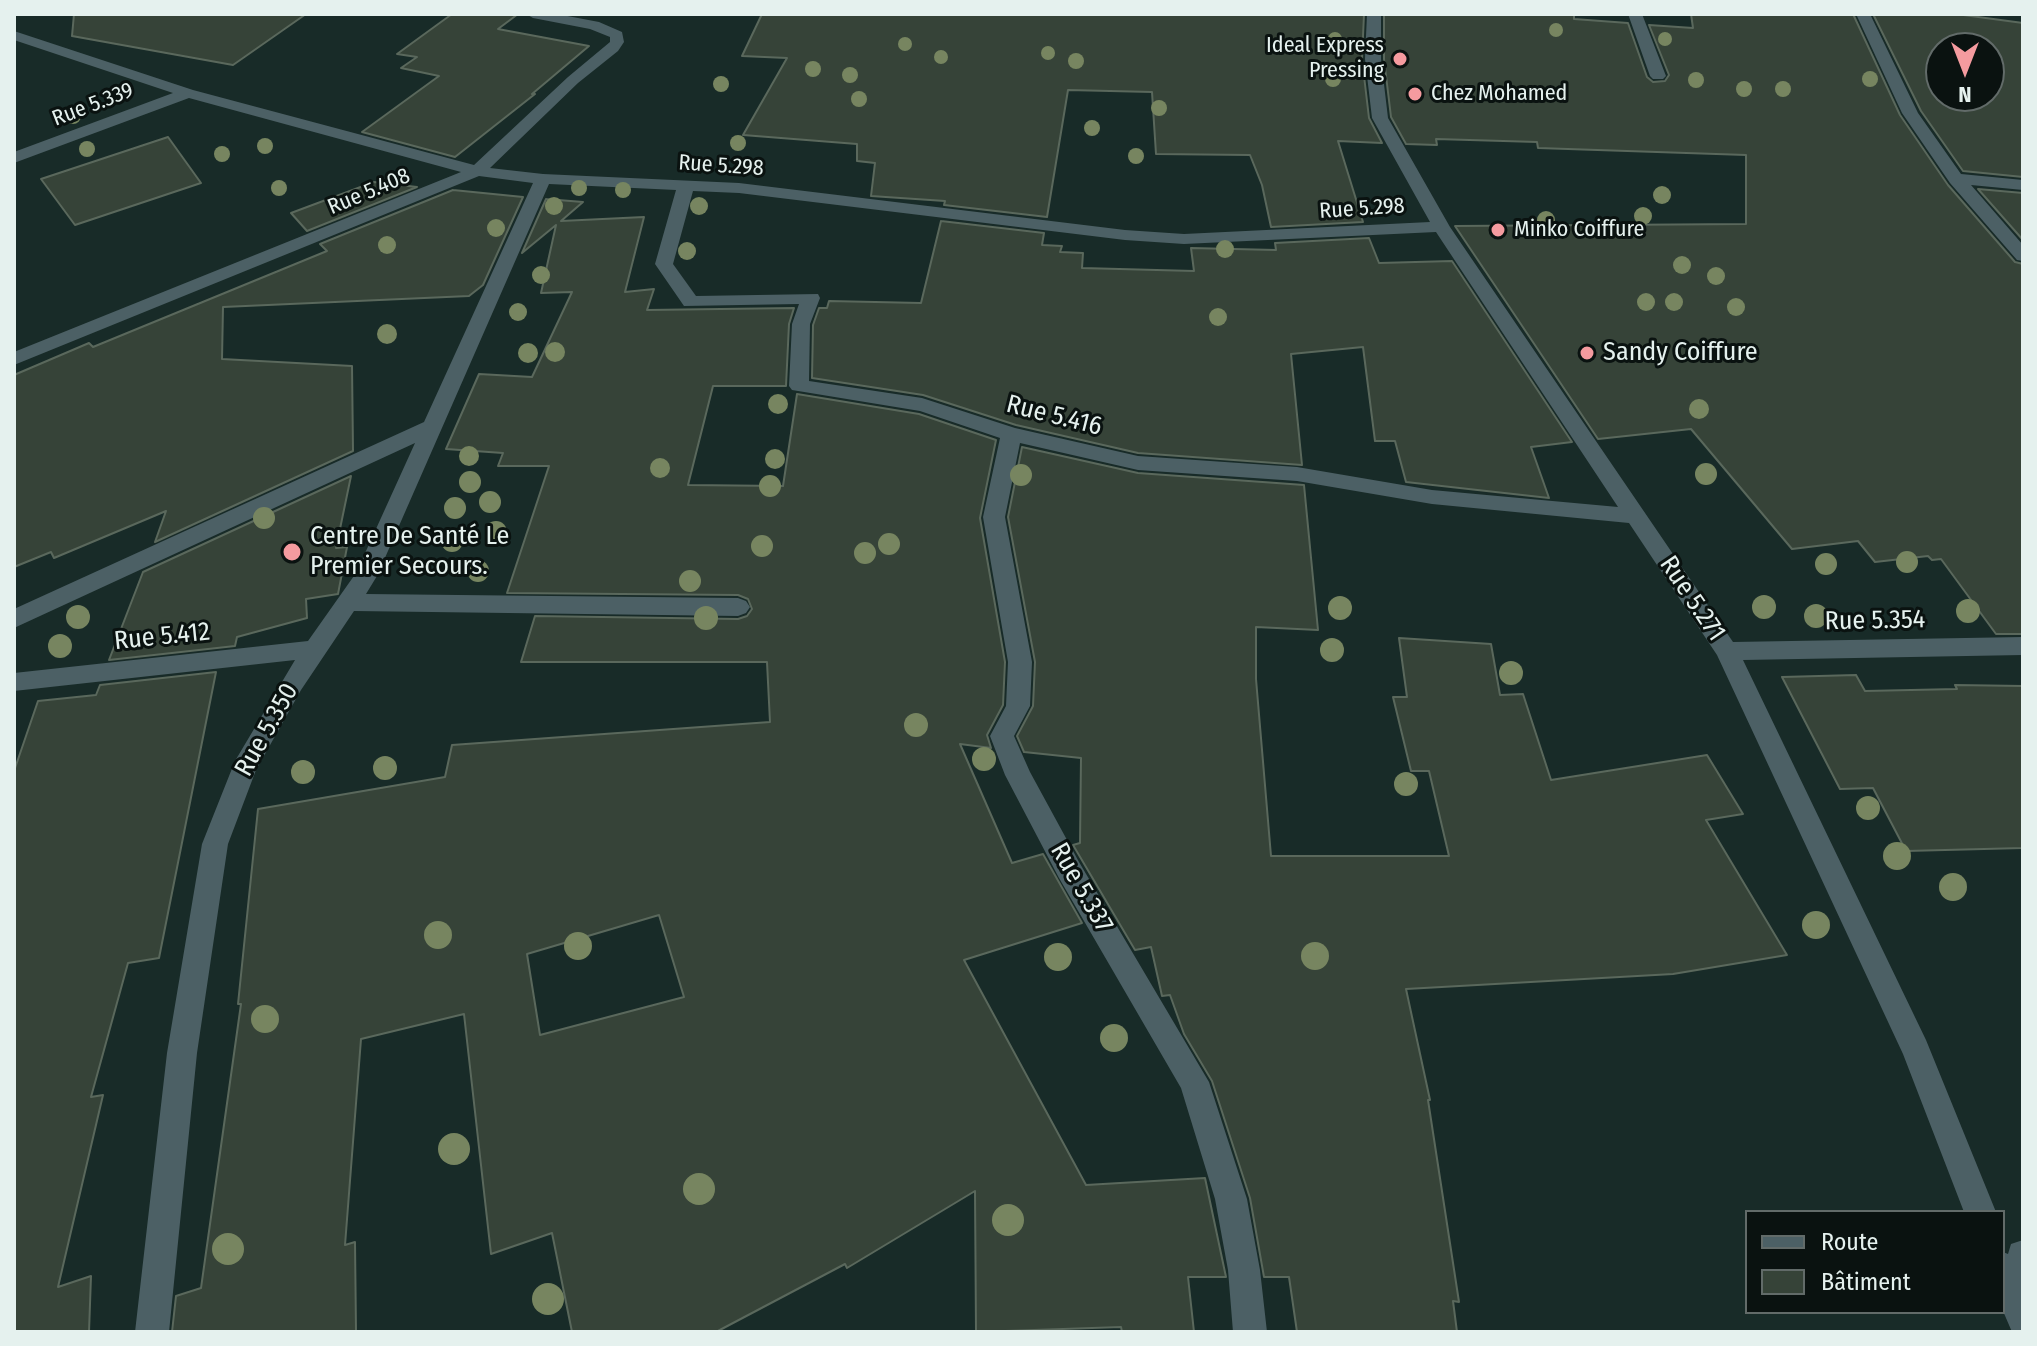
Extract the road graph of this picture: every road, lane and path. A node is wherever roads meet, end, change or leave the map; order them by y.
1 (533, 14) edge
2 (1374, 14) edge
3 (1635, 14) edge
4 (1863, 14) edge
5 (14, 35) edge
6 (1658, 76) dead end
7 (188, 93) junction
8 (14, 158) edge
9 (477, 171) junction
10 (543, 179) junction
11 (1956, 179) junction
12 (686, 185) junction
13 (2023, 185) edge
14 (1441, 227) junction
15 (2023, 256) edge
16 (14, 359) edge
17 (432, 427) junction
18 (1011, 434) junction
19 (1637, 516) junction
20 (350, 602) junction
21 (738, 607) dead end
22 (14, 619) edge
23 (2023, 646) edge
24 (316, 649) junction
25 (1727, 651) junction
26 (14, 682) edge
27 (1979, 1210) edge
28 (2023, 1256) edge
29 (2013, 1294) edge
30 (152, 1332) edge
31 (1250, 1332) edge

1 - 9 street, Rue 5.408
2 - 14 street, Rue 5.271
3 - 6 street
4 - 11 street
5 - 7 street, Rue 5.298
7 - 8 street, Rue 5.339
7 - 9 street, Rue 5.298
9 - 10 street, Rue 5.298
9 - 16 street, Rue 5.408
10 - 12 street, Rue 5.298
10 - 17 street, Rue 5.350
11 - 13 street
11 - 15 street
12 - 14 street, Rue 5.298
12 - 18 street, Rue 5.416
14 - 19 street, Rue 5.271
17 - 20 street, Rue 5.350
17 - 22 street
18 - 19 street, Rue 5.416
18 - 31 street, Rue 5.337
19 - 25 street, Rue 5.271
20 - 21 street
20 - 24 street, Rue 5.350
23 - 25 street, Rue 5.354
24 - 26 street, Rue 5.412
24 - 30 street, Rue 5.350
25 - 27 street, Rue 5.271
28 - 29 street

